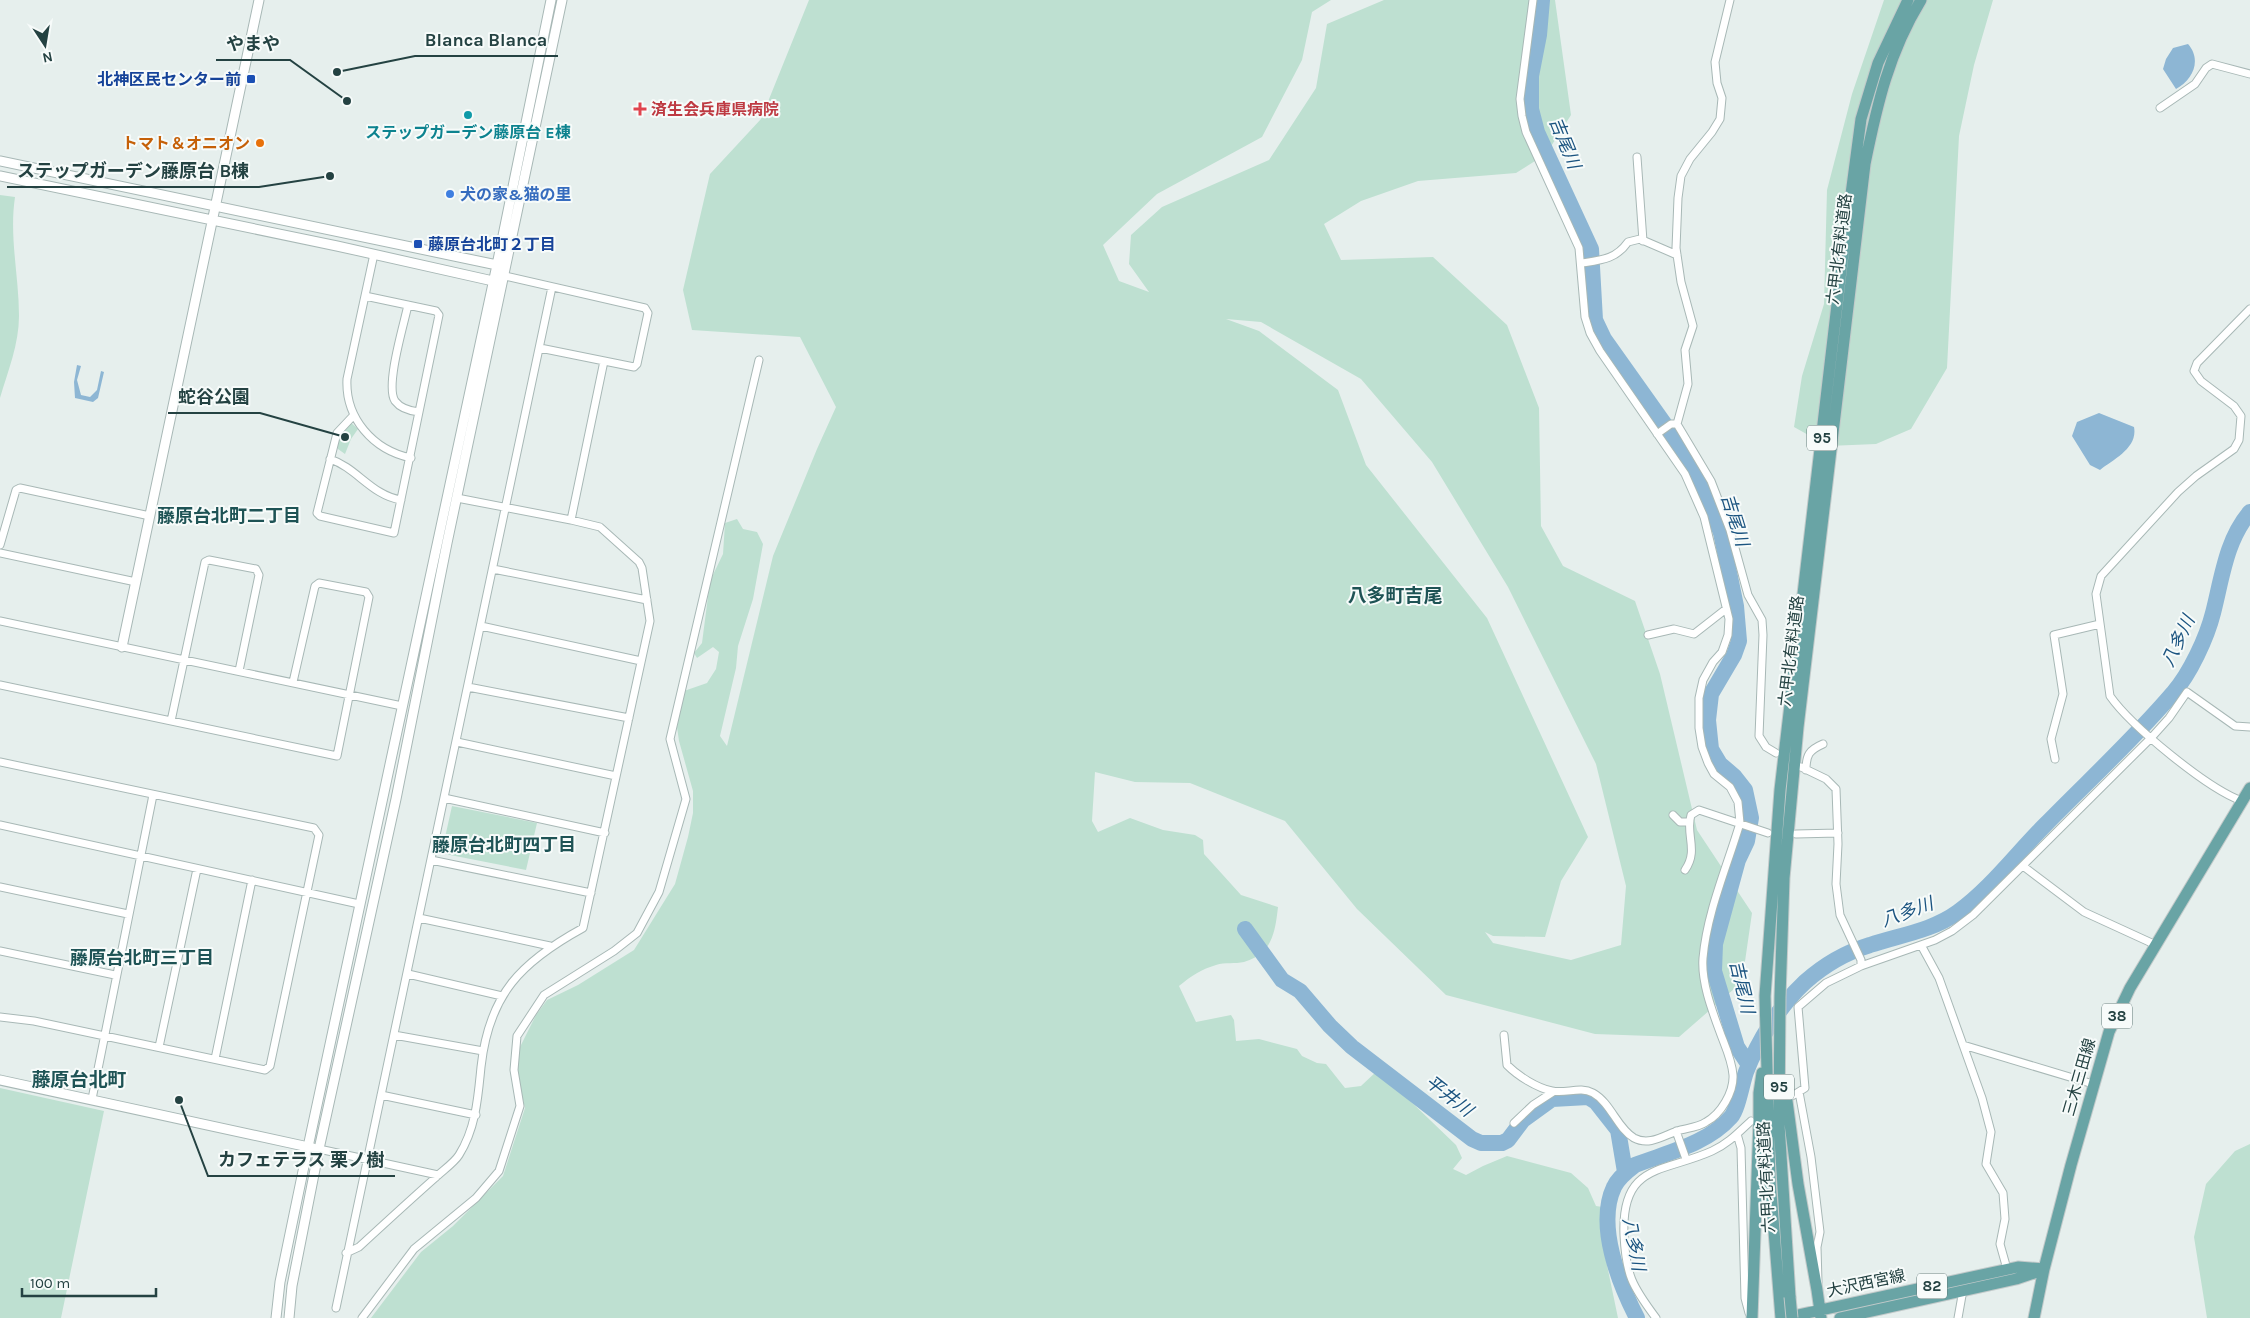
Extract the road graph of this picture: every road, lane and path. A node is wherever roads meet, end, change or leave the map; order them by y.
1 (259, 0) edge
2 (551, 0) edge
3 (562, 0) edge
4 (1533, 0) edge
5 (1730, 0) edge
6 (1908, 0) edge
7 (1921, 0) edge
8 (2250, 74) edge
9 (2160, 108) dead end
10 (1638, 157) dead end
11 (0, 161) edge
12 (0, 176) edge
13 (216, 208) junction
14 (213, 221) junction
15 (1643, 240) junction
16 (374, 254) junction
17 (1677, 255) junction
18 (1582, 263) junction
19 (497, 265) junction
20 (505, 276) junction
21 (493, 281) junction
22 (552, 287) junction
23 (365, 296) junction
24 (408, 305) junction
25 (2250, 309) edge
26 (540, 348) junction
27 (759, 360) dead end
28 (604, 361) junction
29 (419, 412) junction
30 (353, 416) junction
31 (1674, 424) junction
32 (1659, 433) junction
33 (411, 458) junction
34 (330, 459) junction
35 (457, 498) junction
36 (401, 500) junction
37 (507, 507) junction
38 (150, 516) junction
39 (571, 520) junction
40 (0, 545) edge
41 (0, 553) edge
42 (493, 569) junction
43 (136, 582) junction
44 (646, 600) junction
45 (1726, 610) junction
46 (0, 621) edge
47 (2100, 624) junction
48 (481, 626) junction
49 (1648, 635) dead end
50 (122, 647) junction
51 (183, 659) junction
52 (640, 661) junction
53 (239, 671) junction
54 (293, 682) junction
55 (0, 685) edge
56 (468, 687) junction
57 (349, 694) junction
58 (402, 706) junction
59 (629, 718) junction
60 (172, 721) junction
61 (2250, 727) edge
62 (2149, 737) junction
63 (457, 742) junction
64 (1823, 744) dead end
65 (1776, 753) dead end
66 (2055, 759) dead end
67 (0, 762) edge
68 (616, 776) junction
69 (2250, 788) edge
70 (153, 795) junction
71 (444, 798) junction
72 (2242, 801) junction
73 (1673, 815) dead end
74 (1689, 822) junction
75 (0, 825) edge
76 (1741, 825) junction
77 (605, 833) junction
78 (1768, 833) dead end
79 (1838, 833) junction
80 (1796, 834) dead end
81 (141, 855) junction
82 (431, 860) junction
83 (2023, 866) junction
84 (197, 869) junction
85 (1685, 870) dead end
86 (252, 880) junction
87 (0, 888) edge
88 (308, 892) junction
89 (591, 893) junction
90 (359, 904) junction
91 (128, 914) junction
92 (419, 918) junction
93 (1921, 945) junction
94 (2156, 945) junction
95 (550, 946) junction
96 (0, 951) edge
97 (1861, 963) junction
98 (408, 974) junction
99 (115, 975) junction
100 (502, 996) junction
101 (1780, 997) junction
102 (0, 1017) edge
103 (394, 1035) junction
104 (1504, 1035) dead end
105 (103, 1036) junction
106 (1766, 1042) junction
107 (1963, 1045) junction
108 (159, 1047) junction
109 (483, 1051) junction
110 (215, 1059) junction
111 (0, 1080) edge
112 (2093, 1084) junction
113 (1553, 1092) junction
114 (1799, 1092) junction
115 (381, 1095) junction
116 (1792, 1096) dead end
117 (92, 1099) junction
118 (476, 1115) junction
119 (1751, 1121) dead end
120 (1514, 1123) dead end
121 (1677, 1133) junction
122 (1737, 1134) junction
123 (308, 1147) junction
124 (319, 1149) junction
125 (367, 1158) junction
126 (1685, 1158) junction
127 (438, 1174) junction
128 (346, 1253) junction
129 (2007, 1269) junction
130 (2044, 1269) junction
131 (1817, 1290) junction
132 (1964, 1290) junction
133 (1784, 1298) junction
134 (336, 1308) dead end
135 (1820, 1314) edge
136 (276, 1318) edge
137 (289, 1318) edge
138 (362, 1318) edge
139 (1656, 1318) edge
140 (1751, 1318) edge
141 (1782, 1318) edge
142 (1792, 1318) edge
143 (1840, 1318) edge
144 (1958, 1318) edge
145 (2034, 1318) edge

1 - 13 street
2 - 19 street
3 - 20 street
4 - 18 street
5 - 17 street
6 - 106 main road, 六甲北有料道路 / 95
7 - 101 main road, 六甲北有料道路 / 95
8 - 9 street
10 - 15 street
11 - 13 street
12 - 14 street
13 - 14 street
13 - 19 street
14 - 16 street
14 - 38 street
15 - 17 street
15 - 18 street
16 - 21 street
16 - 23 street
17 - 31 street
18 - 32 street
19 - 20 street
19 - 21 street
20 - 21 street
20 - 22 street
20 - 35 street
21 - 58 street
22 - 26 street
22 - 28 street
23 - 24 street
23 - 30 street
24 - 29 street
24 - 29 street
25 - 47 street
26 - 28 street
26 - 37 street
27 - 138 street
28 - 39 street
29 - 33 street
30 - 33 street
30 - 34 street
31 - 32 street
31 - 65 street
32 - 45 street
33 - 36 street
34 - 36 street
34 - 36 street
35 - 37 street
35 - 124 street
37 - 39 street
37 - 42 street
38 - 40 street
38 - 43 street
39 - 44 street
41 - 43 street
42 - 44 street
42 - 48 street
43 - 50 street
44 - 52 street
45 - 49 street
45 - 76 street
46 - 50 street
47 - 62 street
47 - 66 street
48 - 52 street
48 - 56 street
50 - 51 street
51 - 53 street
51 - 53 street
51 - 60 street
52 - 59 street
53 - 54 street
54 - 57 street
54 - 57 street
55 - 60 street
56 - 59 street
56 - 63 street
57 - 58 street
57 - 60 street
58 - 90 street
59 - 68 street
61 - 62 street
62 - 72 street
62 - 83 street
63 - 68 street
63 - 71 street
64 - 79 street
67 - 70 street
68 - 77 street
69 - 72 main road, 三木三田線 / 38
70 - 81 street
70 - 88 street
71 - 77 street
71 - 82 street
72 - 94 main road, 三木三田線 / 38
73 - 74 street
74 - 76 street
74 - 85 street
75 - 81 street
76 - 78 street
76 - 121 street
77 - 89 street
79 - 80 street
79 - 97 street
81 - 84 street
81 - 91 street
82 - 89 street
82 - 92 street
83 - 93 street
83 - 94 street
84 - 86 street
84 - 108 street
86 - 88 street
86 - 110 street
87 - 91 street
88 - 90 street
88 - 110 street
89 - 95 street
90 - 123 street
91 - 99 street
92 - 95 street
92 - 98 street
93 - 97 street
93 - 107 street
94 - 112 main road, 三木三田線 / 38
95 - 100 street
96 - 99 street
97 - 114 street
98 - 100 street
98 - 103 street
99 - 105 street
100 - 109 street
101 - 131 main road
101 - 133 main road, 六甲北有料道路 / 95
102 - 105 street
103 - 109 street
103 - 115 street
104 - 113 street
105 - 108 street
105 - 117 street
106 - 133 main road, 六甲北有料道路 / 95
106 - 140 main road
107 - 112 street
107 - 129 street
108 - 110 street
109 - 118 street
111 - 117 street
112 - 130 main road, 三木三田線 / 38
113 - 120 street
113 - 121 street
114 - 116 street
114 - 131 street
115 - 118 street
115 - 125 street
117 - 123 street
118 - 127 street
119 - 122 street
121 - 126 street
122 - 126 street
122 - 140 street
123 - 124 street
123 - 136 street
124 - 125 street
124 - 137 street
125 - 127 street
125 - 128 street
126 - 139 street
127 - 128 street
128 - 134 street
129 - 130 main road, 大沢西宮線 / 82
129 - 135 main road, 大沢西宮線 / 82
130 - 132 main road, 大沢西宮線 / 82
130 - 145 main road, 三木三田線 / 38
131 - 135 main road
132 - 143 main road, 大沢西宮線 / 82
132 - 144 street
133 - 141 main road, 六甲北有料道路 / 95
133 - 142 main road, 六甲北有料道路 / 95, bridge
135 - 141 main road, 大沢西宮線 / 82

